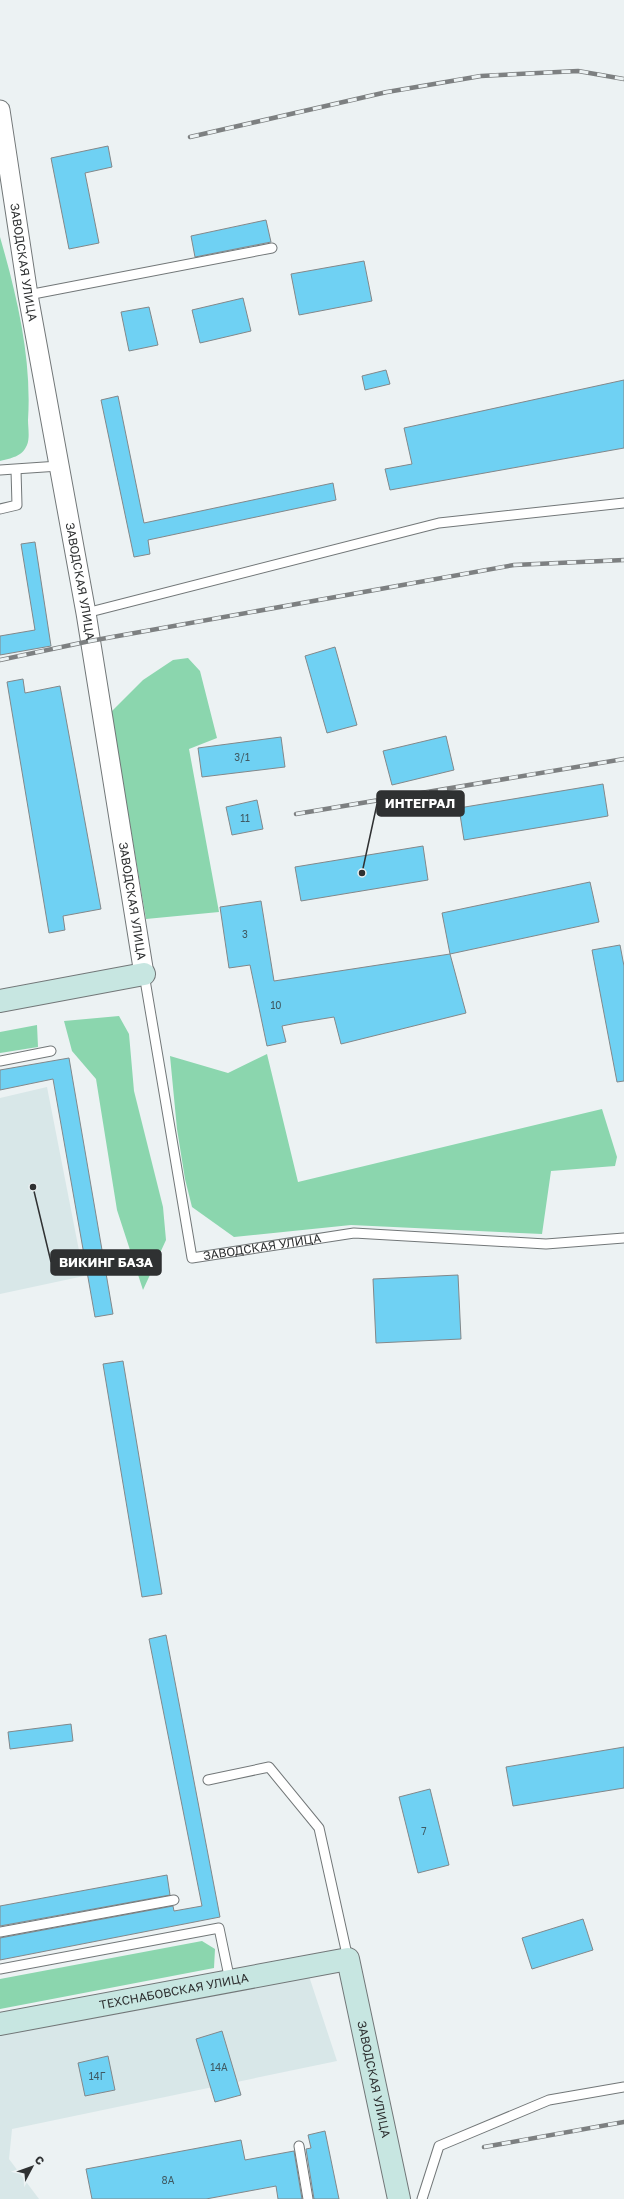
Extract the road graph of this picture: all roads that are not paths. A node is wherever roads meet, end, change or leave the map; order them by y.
1 (0, 114) edge
2 (272, 248) dead end
3 (28, 295) junction
4 (58, 466) junction
5 (0, 470) edge
6 (16, 470) junction
7 (624, 503) edge
8 (0, 509) edge
9 (86, 613) junction
10 (144, 974) junction
11 (0, 1001) edge
12 (51, 1051) dead end
13 (0, 1061) edge
14 (624, 1238) edge
15 (208, 1780) dead end
16 (174, 1900) dead end
17 (0, 1932) edge
18 (348, 1959) junction
19 (0, 1969) edge
20 (230, 1981) junction
21 (0, 2024) edge
22 (624, 2087) edge
23 (299, 2146) dead end
24 (308, 2199) edge
25 (399, 2199) edge
26 (422, 2199) edge

1 - 3 street, ЗАВОДСКАЯ УЛИЦА
2 - 3 lane
3 - 4 street, ЗАВОДСКАЯ УЛИЦА
4 - 6 lane
4 - 9 street, ЗАВОДСКАЯ УЛИЦА
5 - 6 lane
6 - 8 lane
7 - 9 lane
9 - 10 street, ЗАВОДСКАЯ УЛИЦА
10 - 11 street
10 - 14 lane, ЗАВОДСКАЯ УЛИЦА
12 - 13 lane
15 - 18 lane
16 - 17 lane
18 - 20 street, ТЕХСНАБОВСКАЯ УЛИЦА
18 - 25 street, ЗАВОДСКАЯ УЛИЦА
19 - 20 lane
20 - 21 street, ТЕХСНАБОВСКАЯ УЛИЦА
22 - 26 lane
23 - 24 lane

